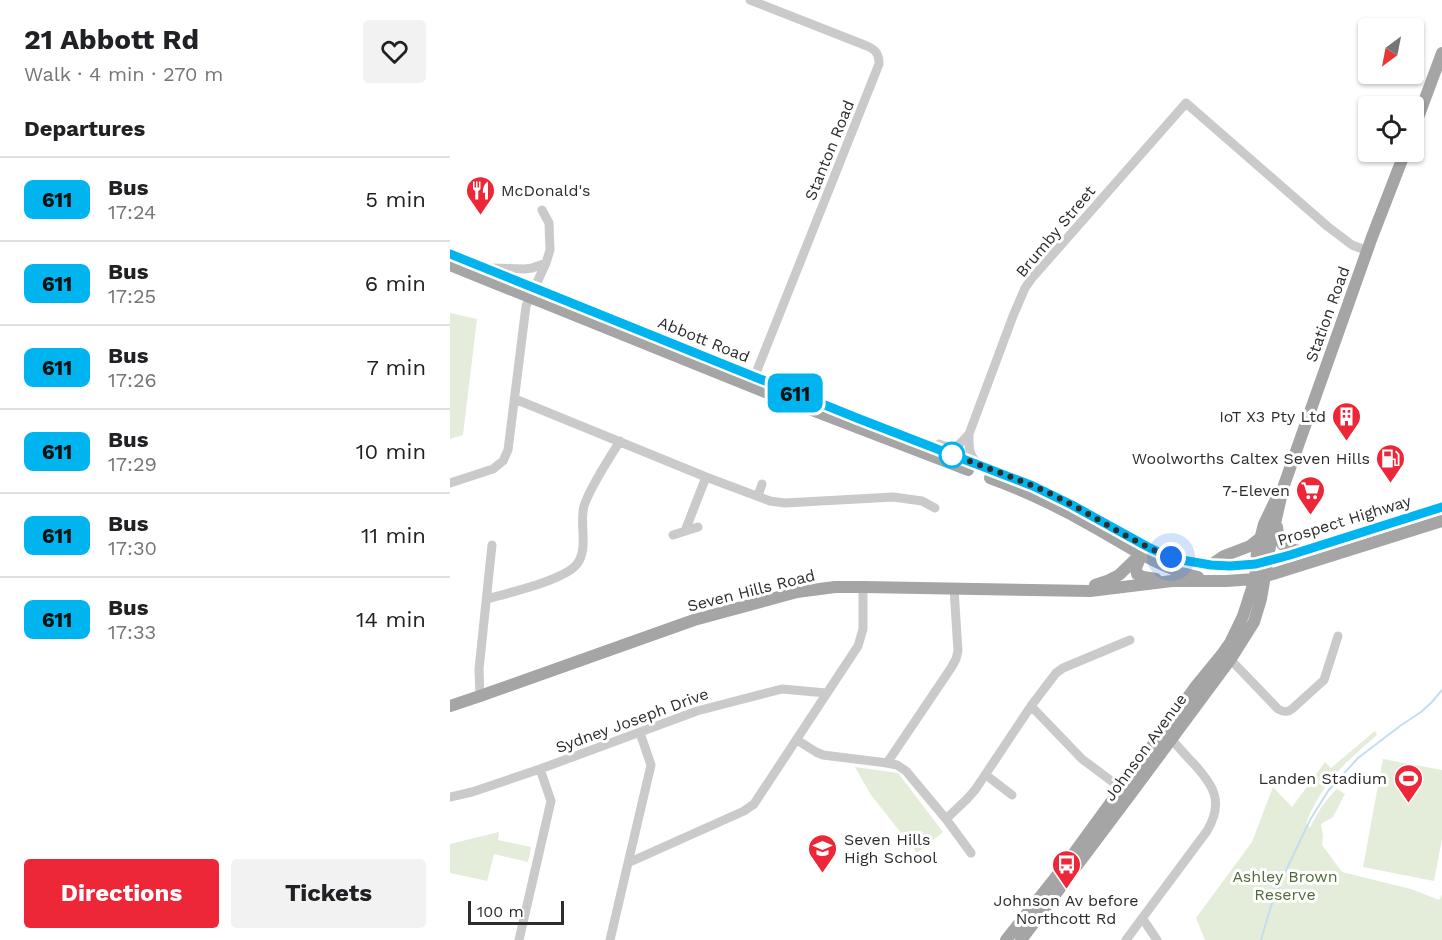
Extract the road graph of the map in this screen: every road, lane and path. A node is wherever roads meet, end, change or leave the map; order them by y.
1 (750, 0) edge
2 (1442, 53) edge
3 (1424, 101) edge
4 (1401, 162) edge
5 (542, 210) dead end
6 (1368, 251) junction
7 (450, 254) edge
8 (546, 262) junction
9 (450, 265) edge
10 (489, 270) junction
11 (531, 293) junction
12 (753, 382) junction
13 (515, 399) junction
14 (969, 434) junction
15 (910, 439) junction
16 (620, 441) junction
17 (982, 466) junction
18 (706, 477) junction
19 (450, 483) edge
20 (762, 484) dead end
21 (1283, 488) junction
22 (758, 496) junction
23 (1442, 507) edge
24 (935, 508) dead end
25 (1276, 520) junction
26 (1442, 520) edge
27 (698, 526) dead end
28 (685, 531) junction
29 (673, 535) dead end
30 (1259, 539) junction
31 (492, 545) dead end
32 (1145, 550) junction
33 (1302, 551) junction
34 (1262, 562) junction
35 (1211, 565) junction
36 (1295, 567) junction
37 (1260, 578) junction
38 (1172, 581) junction
39 (1213, 581) junction
40 (1226, 581) junction
41 (863, 587) junction
42 (954, 589) junction
43 (1073, 590) junction
44 (488, 599) junction
45 (1257, 612) junction
46 (1243, 616) junction
47 (1338, 636) dead end
48 (1130, 640) dead end
49 (1227, 656) junction
50 (826, 693) junction
51 (480, 696) junction
52 (450, 706) edge
53 (1031, 706) junction
54 (640, 733) junction
55 (1167, 735) junction
56 (797, 740) junction
57 (888, 763) junction
58 (540, 769) junction
59 (986, 775) junction
60 (1126, 792) junction
61 (1012, 795) dead end
62 (450, 797) edge
63 (946, 819) junction
64 (971, 853) dead end
65 (630, 862) junction
66 (1143, 919) junction
67 (519, 940) edge
68 (610, 940) edge
69 (1006, 940) edge
70 (1021, 940) edge
71 (1126, 940) edge
72 (1157, 940) edge

1 - 12 street, Stanton Road
2 - 3 main road
4 - 6 main road, Station Road
5 - 8 street
6 - 14 street, Brumby Street
6 - 21 main road, Station Road
7 - 10 main road, Abbott Road
8 - 10 street
8 - 11 street
9 - 11 main road, Abbott Road
10 - 11 main road, Abbott Road
11 - 12 main road, Abbott Road
11 - 13 street
12 - 15 main road, Abbott Road
12 - 32 main road, Abbott Road
13 - 16 street
13 - 19 street
14 - 15 street
14 - 17 street
15 - 17 main road, Abbott Road
16 - 18 street
16 - 44 street
17 - 32 main road, Abbott Road
18 - 22 street
18 - 28 street
20 - 22 street
21 - 25 main road, Station Road
21 - 30 main road, Station Road
22 - 24 street
23 - 33 main road, Prospect Highway
25 - 33 main road
25 - 34 main road, Station Road
26 - 36 main road, Prospect Highway
27 - 28 street
28 - 29 street
30 - 34 main road, Station Road
30 - 35 main road
31 - 44 street
32 - 35 main road, Abbott Road
32 - 38 main road
32 - 39 main road, Abbott Road
32 - 43 main road, Seven Hills Road
33 - 34 main road, Prospect Highway
34 - 35 main road
34 - 37 main road, Johnson Avenue
36 - 37 main road, Prospect Highway
36 - 45 main road
37 - 40 main road, Seven Hills Road
37 - 45 main road, Johnson Avenue
37 - 46 main road, Johnson Avenue
38 - 39 main road, Seven Hills Road
38 - 43 main road, Seven Hills Road
39 - 40 main road, Seven Hills Road
40 - 46 main road
41 - 42 main road, Seven Hills Road
41 - 50 street
41 - 51 main road, Seven Hills Road
42 - 43 main road, Seven Hills Road
42 - 57 street
44 - 51 street
45 - 49 main road, Johnson Avenue
46 - 49 main road, Johnson Avenue
47 - 49 street
48 - 53 street
49 - 55 main road, Johnson Avenue
50 - 54 street, Sydney Joseph Drive
50 - 56 street
51 - 52 main road, Seven Hills Road
53 - 59 street
53 - 60 street
54 - 58 street, Sydney Joseph Drive
54 - 65 street
55 - 60 main road, Johnson Avenue
55 - 66 street
56 - 57 street
56 - 65 street
57 - 63 street
58 - 62 street, Sydney Joseph Drive
58 - 67 street
59 - 61 street
59 - 63 street
60 - 69 main road, Johnson Avenue
60 - 70 main road, Johnson Avenue
63 - 64 street
65 - 68 street
66 - 71 street
66 - 72 street

